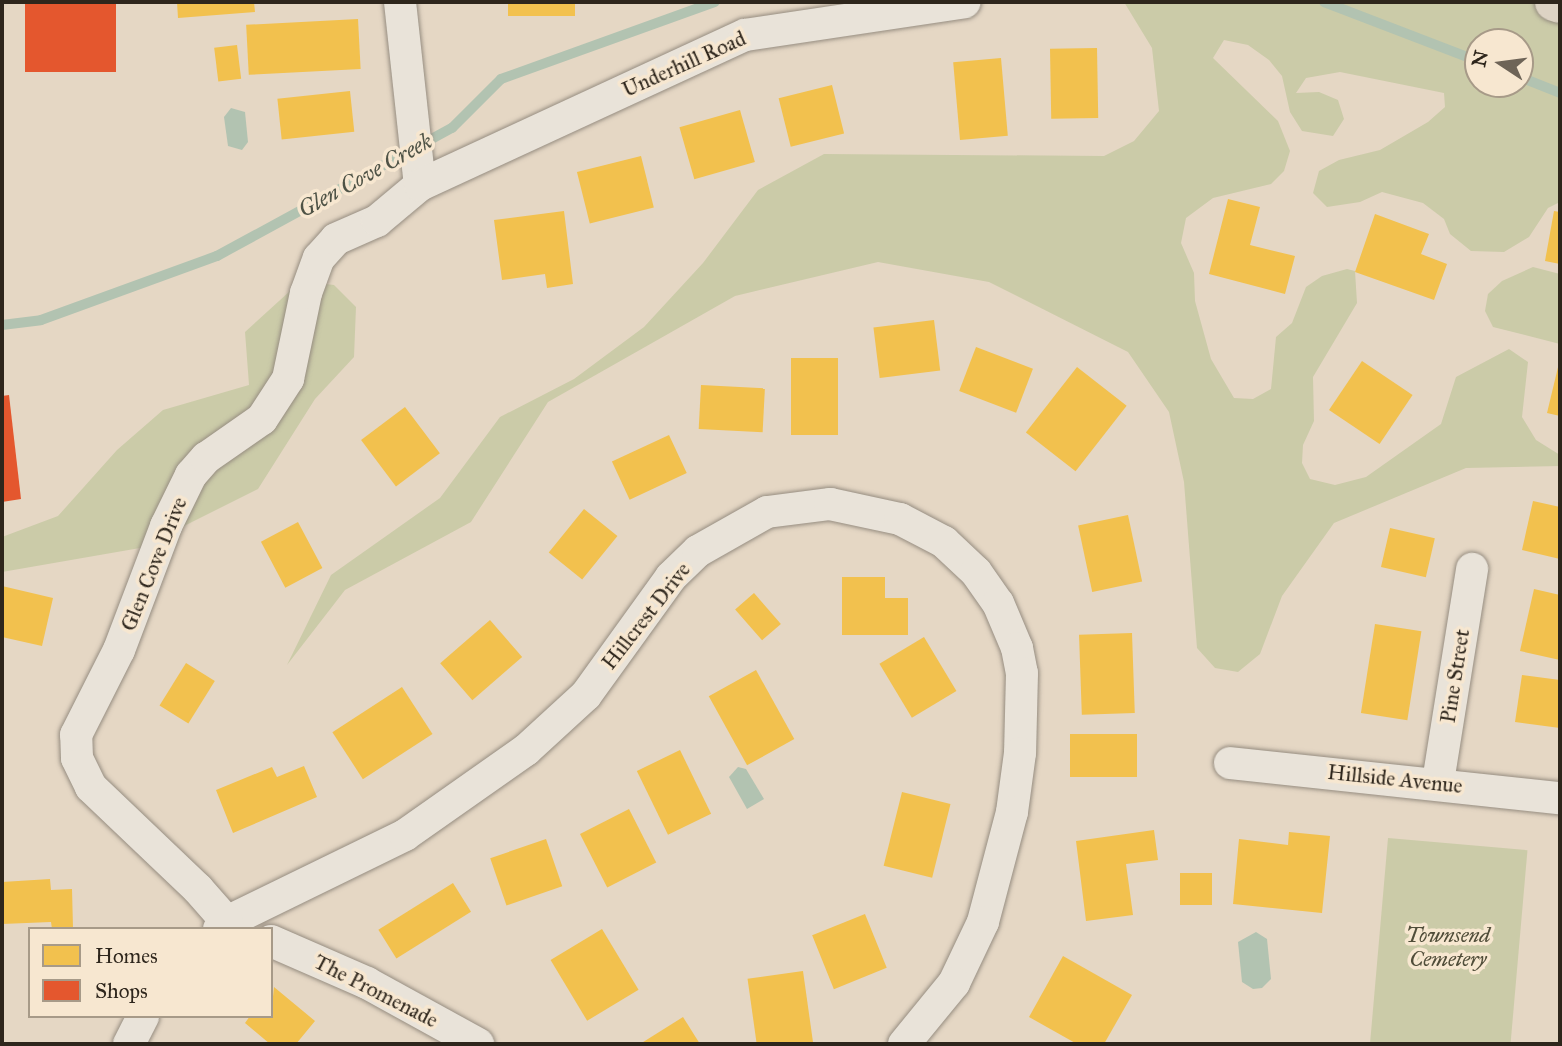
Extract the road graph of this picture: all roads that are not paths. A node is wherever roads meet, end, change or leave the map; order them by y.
1 (400, 2) edge
2 (965, 2) edge
3 (1554, 2) edge
4 (1560, 4) edge
5 (419, 177) junction
6 (1472, 569) dead end
7 (1230, 763) dead end
8 (1438, 782) junction
9 (1560, 798) edge
10 (229, 926) edge
11 (273, 942) edge
12 (142, 1018) edge
13 (129, 1044) edge
14 (478, 1044) edge
15 (904, 1044) edge

1 - 5 street
2 - 5 street, Underhill Road
3 - 4 main road
5 - 10 street, Glen Cove Drive
6 - 8 street, Pine Street
7 - 8 street, Hillside Avenue
8 - 9 street, Hillside Avenue
10 - 15 street, Hillcrest Drive
11 - 14 street, The Promenade
12 - 13 street

